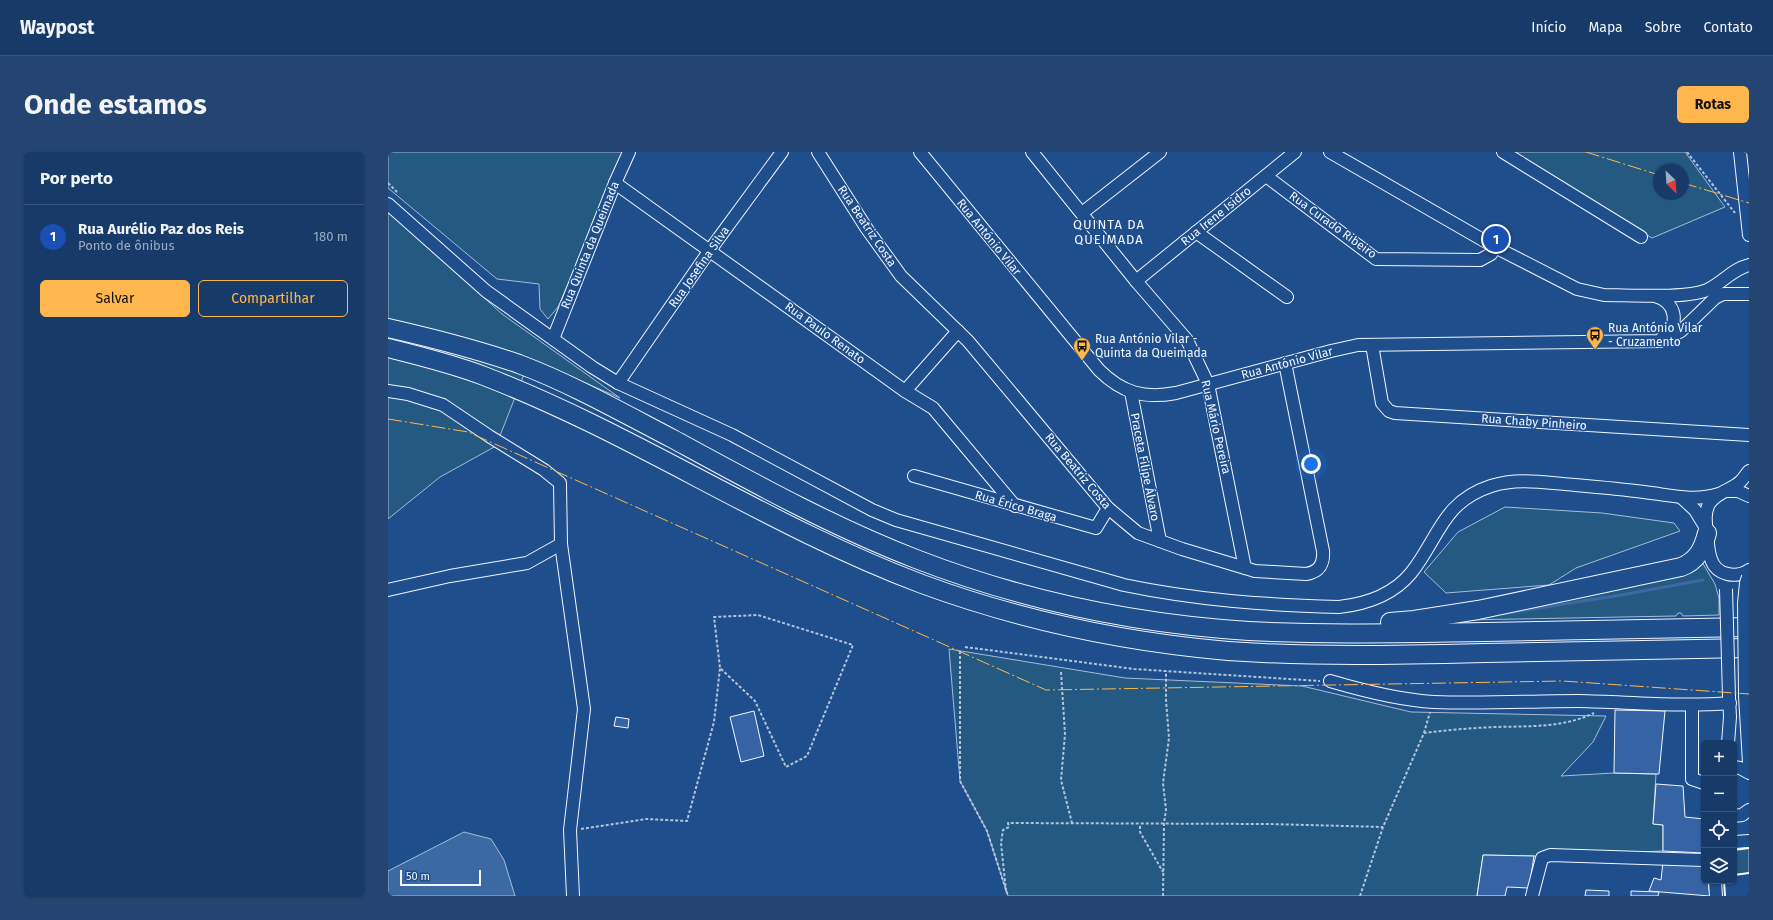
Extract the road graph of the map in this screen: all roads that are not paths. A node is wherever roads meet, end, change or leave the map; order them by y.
1 (629, 152) edge
2 (782, 152) edge
3 (818, 152) edge
4 (920, 152) edge
5 (1032, 152) edge
6 (1160, 152) edge
7 (1295, 152) edge
8 (1330, 152) edge
9 (1503, 152) edge
10 (1740, 152) edge
11 (1266, 176) junction
12 (615, 183) junction
13 (388, 204) edge
14 (1082, 213) junction
15 (1196, 232) junction
16 (1749, 233) edge
17 (1641, 237) dead end
18 (1495, 247) junction
19 (710, 250) junction
20 (1749, 265) edge
21 (1136, 281) junction
22 (1749, 294) edge
23 (1652, 295) junction
24 (1287, 297) dead end
25 (388, 328) edge
26 (958, 331) junction
27 (553, 339) junction
28 (1654, 342) junction
29 (1372, 345) junction
30 (388, 348) edge
31 (1285, 363) junction
32 (618, 383) junction
33 (1208, 384) junction
34 (388, 391) edge
35 (905, 391) junction
36 (1130, 392) junction
37 (1749, 435) edge
38 (1749, 471) edge
39 (914, 476) dead end
40 (1722, 493) junction
41 (1749, 496) edge
42 (1682, 498) junction
43 (1014, 506) junction
44 (1108, 508) junction
45 (1707, 531) junction
46 (1160, 541) junction
47 (561, 544) junction
48 (1245, 568) junction
49 (1718, 570) junction
50 (951, 571) junction
51 (1749, 574) edge
52 (388, 590) edge
53 (1749, 627) edge
54 (1749, 648) edge
55 (1426, 654) junction
56 (1749, 656) edge
57 (1330, 681) road end
58 (1730, 700) junction
59 (1692, 705) junction
60 (1728, 740) edge
61 (1749, 763) edge
62 (1737, 768) edge
63 (1749, 773) edge
64 (1701, 782) edge
65 (1749, 841) edge
66 (1737, 842) edge
67 (1701, 860) edge
68 (1716, 884) edge
69 (573, 896) edge
70 (1532, 896) edge
71 (1716, 896) edge

1 - 12 street, Rua Quinta da Queimada
2 - 19 street, Rua Josefina Silva
3 - 26 street, Rua Beatriz Costa
4 - 36 street, Rua António Vilar
5 - 14 street, Rua Mário Pereira
6 - 14 street
7 - 11 street, Rua Irene Isidro
8 - 18 street
9 - 17 street
10 - 16 street
11 - 15 street, Rua Irene Isidro
11 - 18 street, Rua Curado Ribeiro
12 - 19 street, Rua Paulo Renato
12 - 27 street, Rua Quinta da Queimada
13 - 27 street
14 - 21 street, Rua Mário Pereira
15 - 21 street, Rua Irene Isidro
15 - 24 street
18 - 23 street
19 - 32 street, Rua Josefina Silva
19 - 35 street, Rua Paulo Renato
20 - 23 street
21 - 33 street, Rua Mário Pereira
22 - 28 street, Rua António Vilar
23 - 28 street
25 - 50 highway
26 - 35 street
26 - 44 street, Rua Beatriz Costa
27 - 32 street
28 - 29 street, Rua António Vilar
29 - 31 street, Rua António Vilar
29 - 37 street, Rua Chaby Pinheiro
30 - 55 highway
31 - 33 street, Rua António Vilar
31 - 48 street, Rua Beatriz Costa
32 - 42 street
33 - 36 street, Rua António Vilar
33 - 48 street, Rua Mário Pereira
34 - 47 street
35 - 43 street, Rua Paulo Renato
36 - 46 street, Praceta Filipe Álvaro
38 - 40 street
39 - 43 street, Rua Érico Braga
40 - 41 street
40 - 42 street
40 - 45 street
42 - 45 street
43 - 44 street, Rua Érico Braga
44 - 46 street, Rua Beatriz Costa
45 - 49 street
45 - 50 highway
46 - 48 street, Rua Beatriz Costa
47 - 52 street
47 - 69 street
49 - 51 street
49 - 58 street, bridge
50 - 53 highway
51 - 61 street, bridge
54 - 55 highway
55 - 56 highway
57 - 59 street
58 - 59 street
58 - 60 street
59 - 64 street
62 - 63 street
65 - 66 street
67 - 70 street
68 - 71 street

